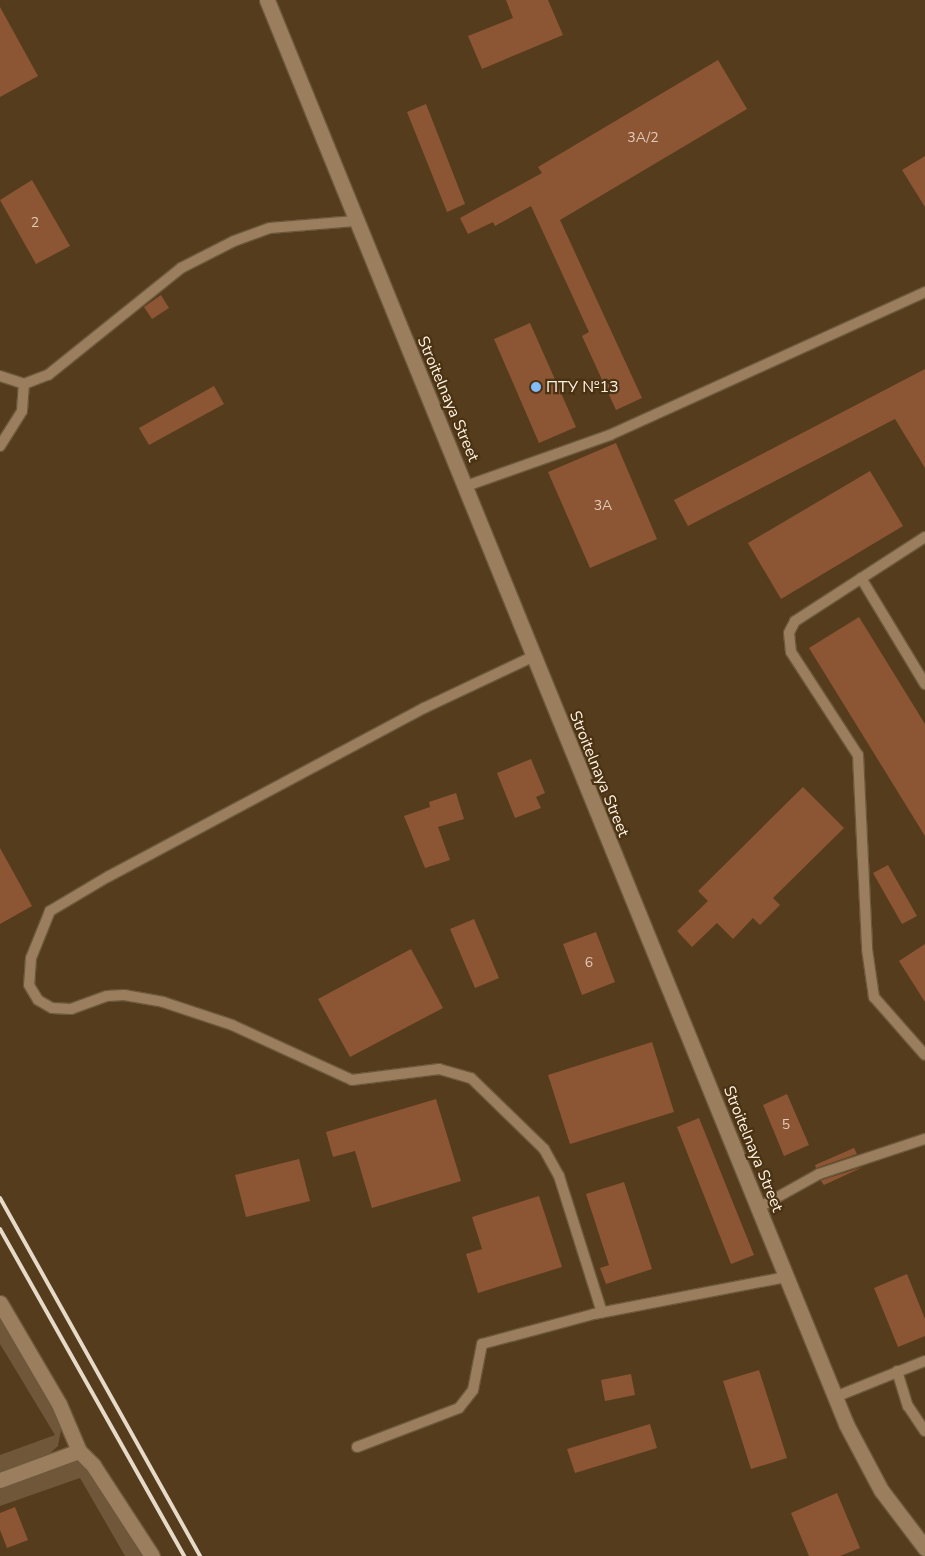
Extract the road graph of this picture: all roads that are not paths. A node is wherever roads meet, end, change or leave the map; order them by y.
1 (268, 0) edge
2 (356, 220) junction
3 (925, 292) edge
4 (0, 376) edge
5 (24, 384) junction
6 (0, 446) edge
7 (466, 486) junction
8 (925, 537) edge
9 (861, 578) junction
10 (532, 657) junction
11 (925, 684) edge
12 (925, 1055) edge
13 (925, 1140) edge
14 (758, 1208) junction
15 (787, 1277) junction
16 (0, 1303) edge
17 (602, 1312) junction
18 (925, 1361) edge
19 (897, 1371) junction
20 (835, 1397) junction
21 (925, 1431) edge
22 (357, 1447) dead end
23 (79, 1451) junction
24 (0, 1480) edge
25 (925, 1548) edge
26 (152, 1556) edge

1 - 2 street, Stroitelnaya Street
2 - 5 lane
2 - 7 street, Stroitelnaya Street
3 - 7 lane
4 - 5 lane
5 - 6 lane
7 - 10 street, Stroitelnaya Street
8 - 9 lane
9 - 11 lane
9 - 12 lane
10 - 14 street, Stroitelnaya Street
10 - 17 lane
13 - 14 lane
14 - 15 street, Stroitelnaya Street
15 - 17 lane
15 - 20 street, Stroitelnaya Street
16 - 23 street
17 - 22 lane
18 - 19 lane
19 - 20 lane
19 - 21 lane
20 - 25 street, Stroitelnaya Street
23 - 24 street
23 - 26 street

